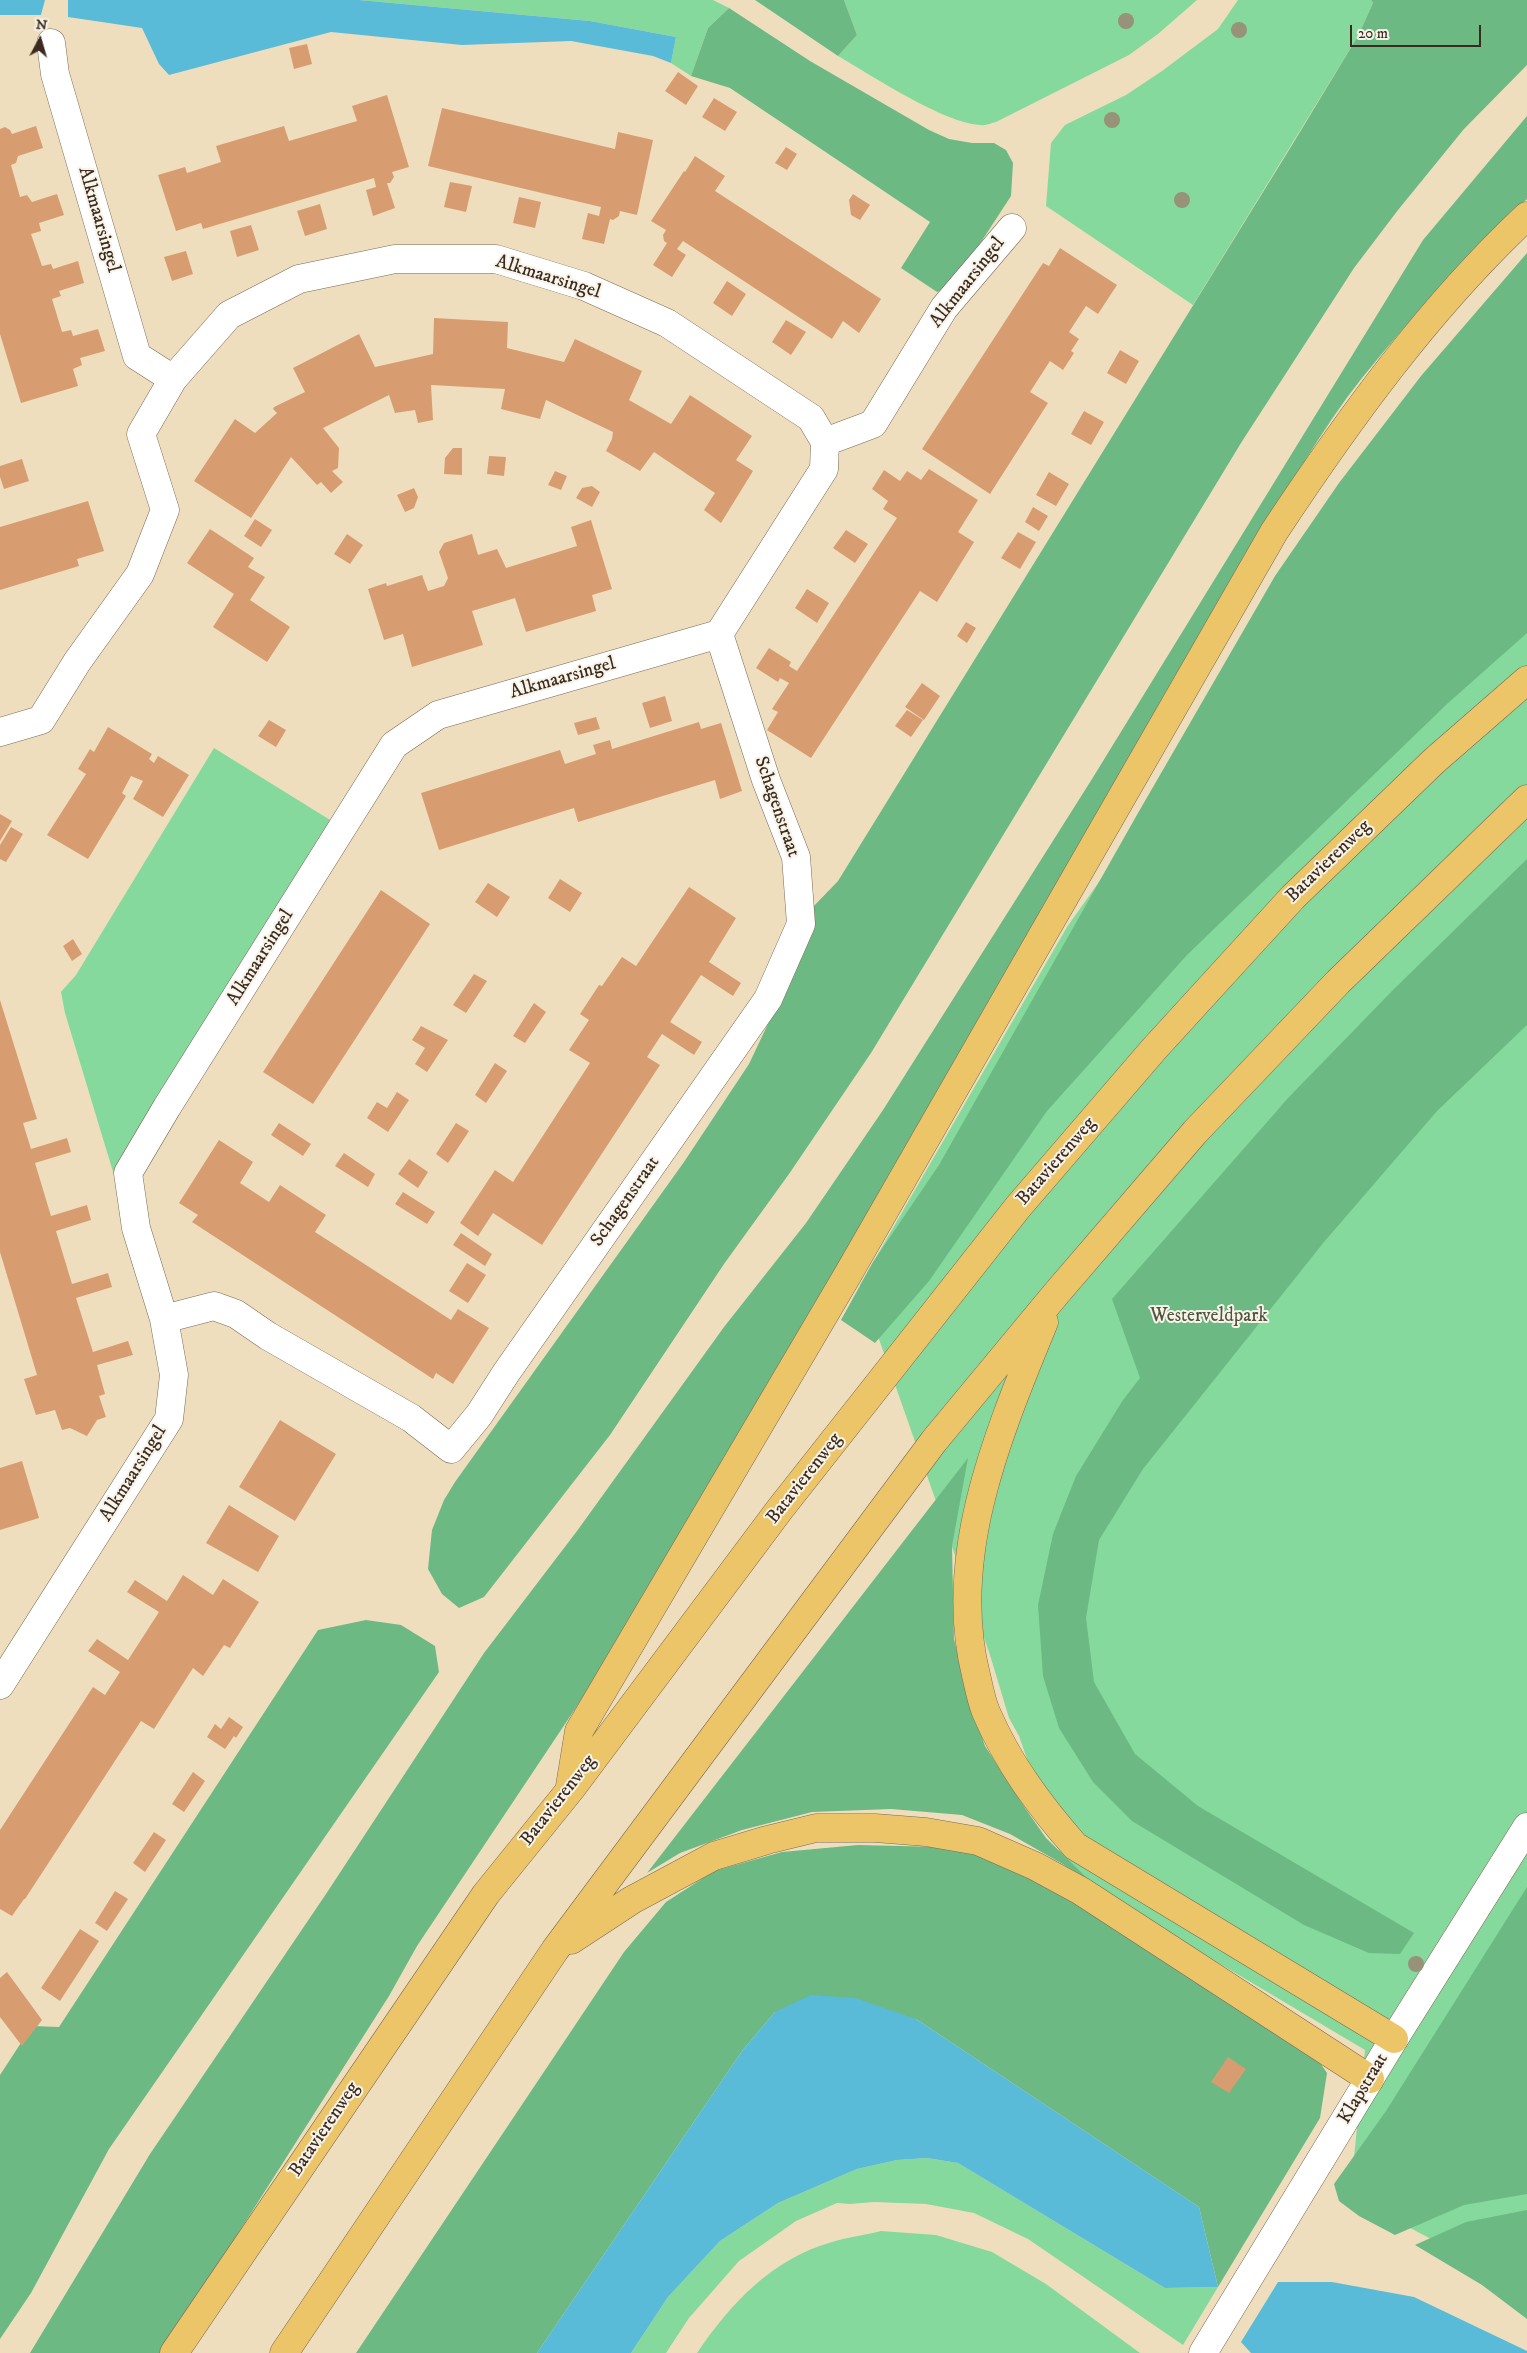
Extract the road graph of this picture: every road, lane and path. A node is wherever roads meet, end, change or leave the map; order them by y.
1 (51, 43) dead end
2 (1527, 216) edge
3 (1012, 228) dead end
4 (173, 379) junction
5 (825, 442) junction
6 (719, 634) junction
7 (1527, 680) edge
8 (0, 732) edge
9 (1527, 799) edge
10 (1055, 1295) junction
11 (164, 1319) junction
12 (0, 1685) edge
13 (570, 1790) junction
14 (1527, 1827) edge
15 (555, 1950) junction
16 (1394, 2039) junction
17 (1370, 2079) junction
18 (174, 2353) edge
19 (284, 2353) edge
20 (1203, 2353) edge

1 - 4 street, Alkmaarsingel
2 - 13 main road
3 - 5 street, Alkmaarsingel
4 - 5 street, Alkmaarsingel
4 - 8 street, Alkmaarsingel
5 - 6 street
6 - 11 street, Alkmaarsingel
6 - 11 street, Schagenstraat
7 - 13 main road, Batavierenweg
9 - 10 main road
10 - 15 main road
10 - 16 main road
11 - 12 street, Alkmaarsingel
13 - 18 main road, Batavierenweg
14 - 16 street, Klapstraat
15 - 17 main road
15 - 19 main road
16 - 17 street, Klapstraat
17 - 20 street, Klapstraat

